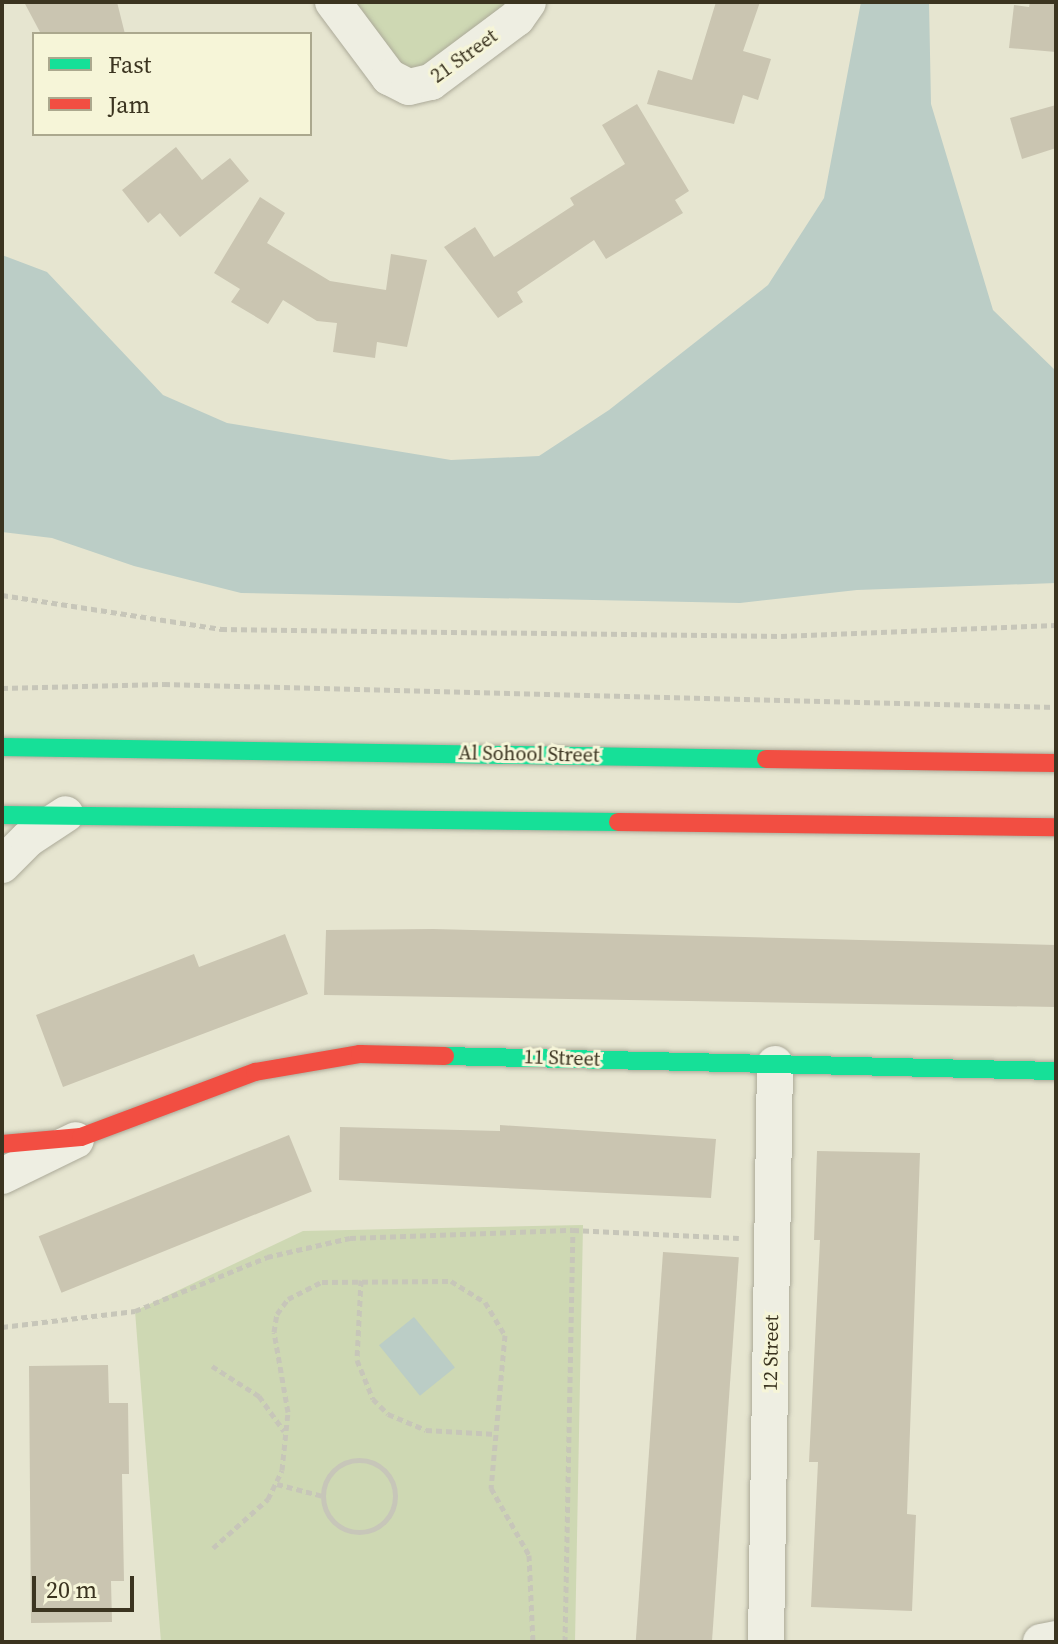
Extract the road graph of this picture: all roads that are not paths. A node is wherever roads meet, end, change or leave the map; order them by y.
1 (333, 2) edge
2 (528, 2) edge
3 (2, 747) edge
4 (1056, 763) edge
5 (66, 814) junction
6 (2, 815) edge
7 (1056, 827) edge
8 (2, 865) edge
9 (775, 1064) junction
10 (1056, 1071) edge
11 (81, 1137) junction
12 (2, 1144) edge
13 (2, 1176) edge
14 (1056, 1639) edge
15 (766, 1642) edge
16 (1041, 1642) edge

1 - 2 street, 21 Street
3 - 4 main road, Al Sohool Street
5 - 6 main road
5 - 7 main road
5 - 8 street
9 - 10 main road, 11 Street
9 - 11 main road, 11 Street
9 - 15 street, 12 Street
11 - 12 main road, 11 Street
11 - 13 street, 11 Street
14 - 16 street

